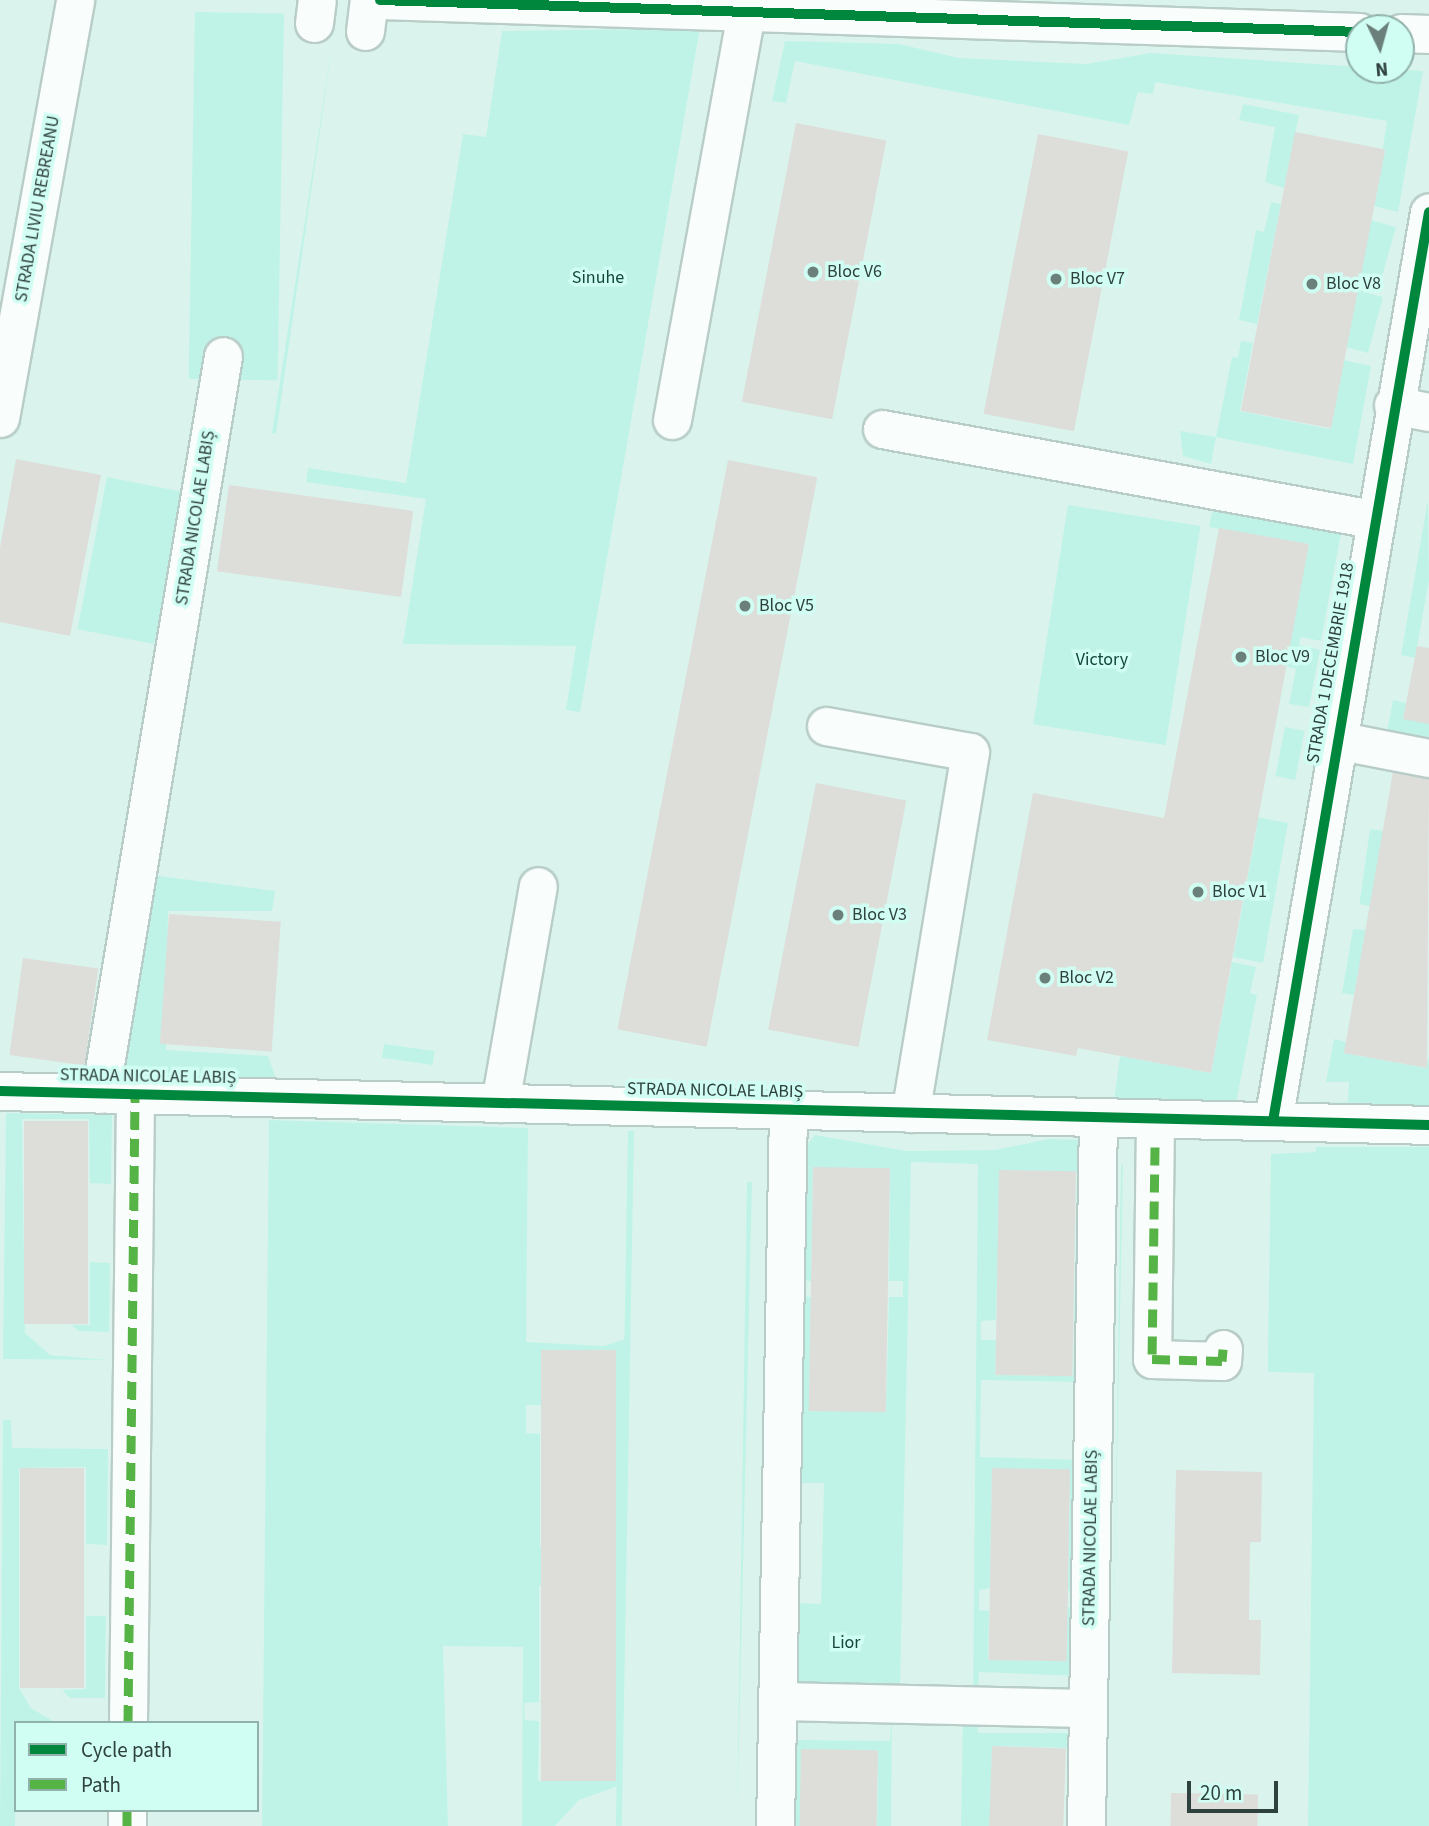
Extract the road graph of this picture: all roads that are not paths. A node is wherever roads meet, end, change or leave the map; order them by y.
1 (75, 0) edge
2 (566, 3) edge
3 (706, 5) edge
4 (908, 9) edge
5 (371, 10) edge
6 (746, 12) junction
7 (1345, 31) edge
8 (1429, 212) edge
9 (223, 356) dead end
10 (1393, 405) junction
11 (1429, 412) edge
12 (0, 418) edge
13 (672, 420) dead end
14 (882, 429) dead end
15 (1373, 519) junction
16 (825, 726) dead end
17 (1336, 740) junction
18 (1429, 758) edge
19 (538, 886) dead end
20 (0, 1091) edge
21 (117, 1094) junction
22 (500, 1103) junction
23 (788, 1110) junction
24 (910, 1113) junction
25 (1098, 1117) junction
26 (1156, 1119) junction
27 (1272, 1121) junction
28 (1429, 1125) edge
29 (1223, 1349) dead end
30 (777, 1701) junction
31 (1088, 1708) junction
32 (128, 1721) edge
33 (775, 1826) edge
34 (1086, 1826) edge

1 - 12 street, STRADA LIVIU REBREANU
2 - 3 street
2 - 5 street
3 - 6 street
4 - 6 street
4 - 7 street
6 - 13 street
8 - 10 street, STRADA 1 DECEMBRIE 1918
9 - 21 street, STRADA NICOLAE LABIȘ
10 - 11 street
10 - 15 street, STRADA 1 DECEMBRIE 1918
14 - 15 street
15 - 17 street, STRADA 1 DECEMBRIE 1918
16 - 24 street
17 - 18 street
17 - 27 street, STRADA 1 DECEMBRIE 1918
19 - 22 street
20 - 21 street, STRADA NICOLAE LABIȘ
21 - 22 street, STRADA NICOLAE LABIȘ
21 - 32 street
22 - 23 street, STRADA NICOLAE LABIȘ
23 - 24 street, STRADA NICOLAE LABIȘ
23 - 30 street, STRADA NICOLAE LABIȘ
24 - 25 street, STRADA NICOLAE LABIȘ
25 - 26 street, STRADA NICOLAE LABIȘ
25 - 31 street, STRADA NICOLAE LABIȘ
26 - 27 street, STRADA NICOLAE LABIȘ
26 - 29 street
27 - 28 street, STRADA NICOLAE LABIȘ
30 - 31 street
30 - 33 street, STRADA NICOLAE LABIȘ
31 - 34 street, STRADA NICOLAE LABIȘ

